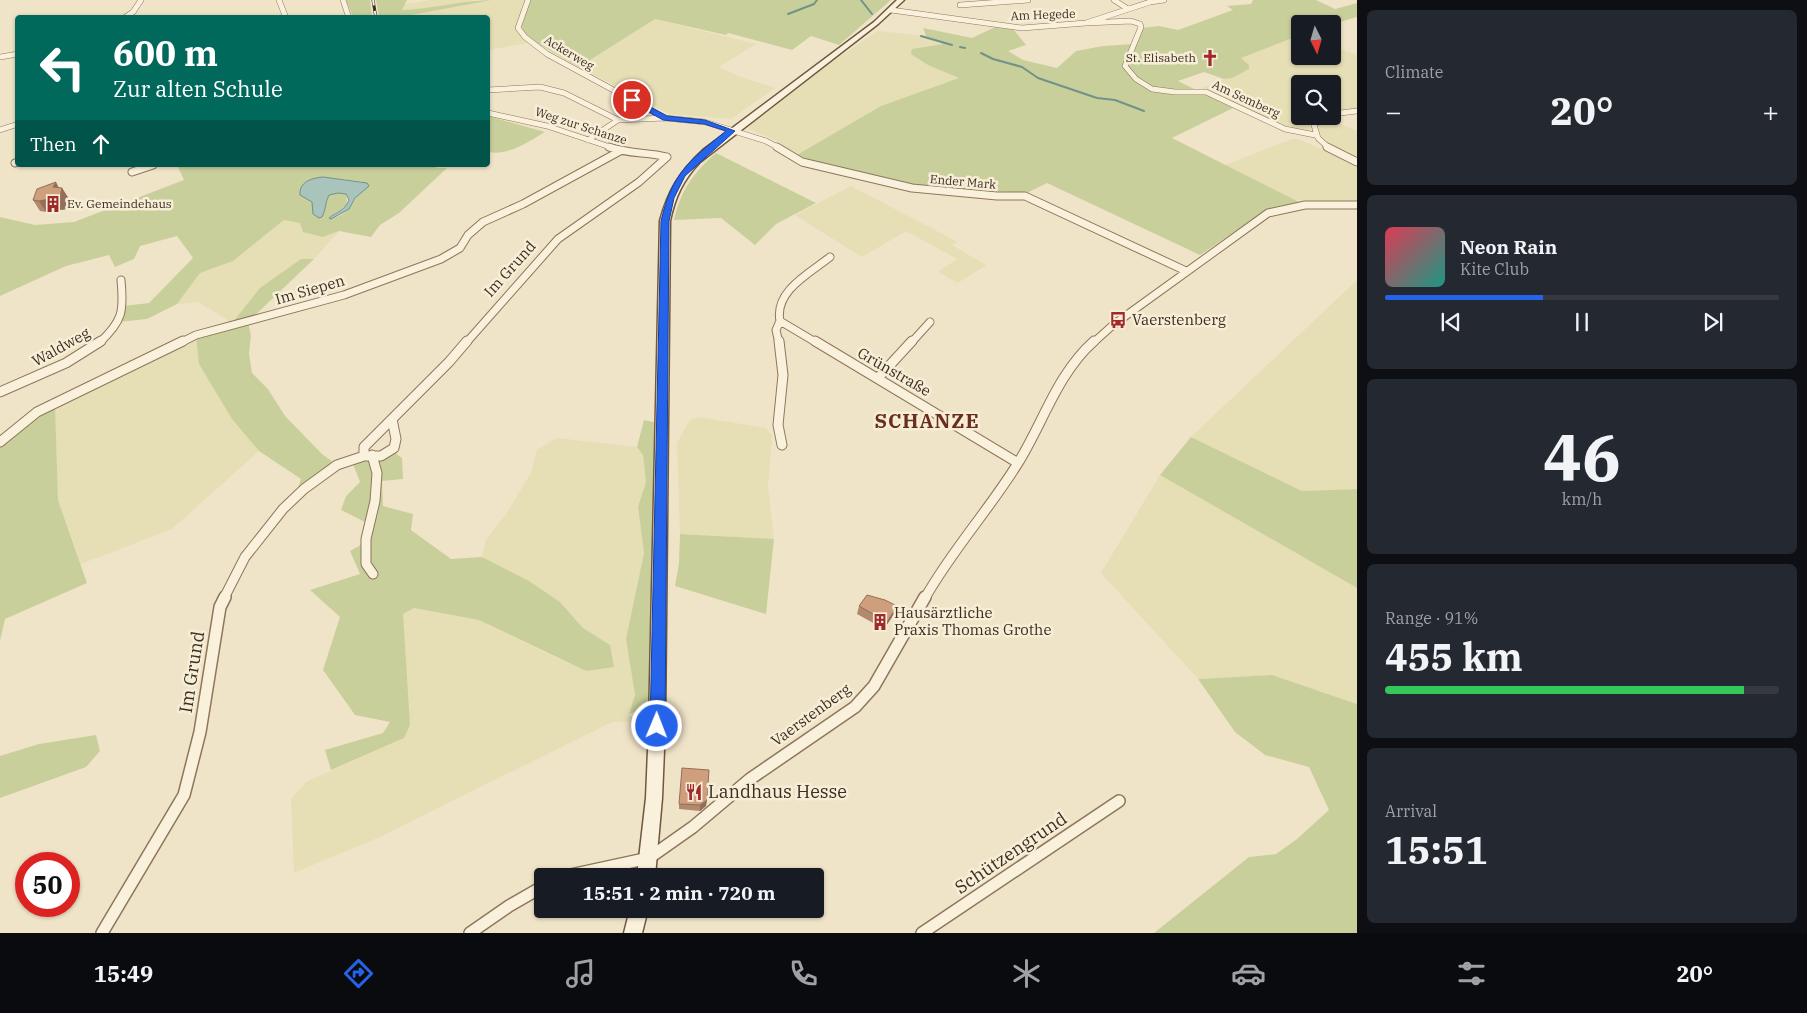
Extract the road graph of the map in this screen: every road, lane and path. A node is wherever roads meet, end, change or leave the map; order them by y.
1 (141, 0) edge
2 (279, 0) edge
3 (343, 0) edge
4 (528, 0) edge
5 (901, 0) edge
6 (1028, 0) edge
7 (1114, 0) edge
8 (1164, 0) edge
9 (960, 2) edge
10 (1128, 9) junction
11 (892, 10) junction
12 (128, 15) edge
13 (285, 15) edge
14 (348, 15) edge
15 (962, 20) junction
16 (1086, 23) junction
17 (15, 54) edge
18 (0, 57) edge
19 (490, 90) edge
20 (1357, 111) edge
21 (490, 113) edge
22 (1341, 113) edge
23 (665, 118) junction
24 (618, 120) junction
25 (15, 125) edge
26 (1314, 125) edge
27 (0, 130) edge
28 (732, 131) junction
29 (1316, 135) junction
30 (588, 140) junction
31 (620, 152) junction
32 (667, 157) joint
33 (1357, 162) edge
34 (147, 167) edge
35 (132, 172) dead end
36 (1357, 205) edge
37 (830, 257) dead end
38 (1186, 271) junction
39 (121, 280) dead end
40 (780, 321) junction
41 (930, 322) dead end
42 (878, 378) junction
43 (0, 392) edge
44 (392, 419) junction
45 (0, 442) edge
46 (782, 445) dead end
47 (368, 456) junction
48 (1018, 463) junction
49 (373, 574) dead end
50 (1119, 801) dead end
51 (649, 858) junction
52 (603, 868) edge
53 (647, 868) edge
54 (534, 892) edge
55 (637, 918) edge
56 (102, 933) edge
57 (470, 933) edge
58 (633, 933) edge
59 (922, 933) edge

1 - 12 street
2 - 13 street
3 - 14 street
4 - 23 street, Ackerweg
5 - 11 main road
6 - 9 street
7 - 10 street
8 - 10 street, Am Hegede
9 - 15 street
10 - 16 street, Am Hegede
11 - 15 street, Am Hegede
11 - 28 main road
15 - 16 street, Am Hegede
16 - 29 street, Am Semberg
17 - 18 street
19 - 24 street
20 - 22 street
21 - 30 street, Weg zur Schanze
23 - 24 street
23 - 28 street
24 - 30 street
25 - 27 street
26 - 29 street
28 - 38 street, Ender Mark
28 - 51 main road
29 - 33 street, Am Semberg
30 - 31 street, Weg zur Schanze
31 - 32 street, Weg zur Schanze
31 - 45 street, Im Siepen
32 - 44 street, Im Grund
34 - 35 street
36 - 38 street, Vaerstenberg
37 - 40 street
38 - 48 street, Vaerstenberg
39 - 43 street, Waldweg
40 - 42 street, Grünstraße
40 - 46 street
41 - 42 street
42 - 48 street, Grünstraße
44 - 47 street, Im Grund
44 - 47 street, Im Grund
47 - 49 street
47 - 56 street, Im Grund
48 - 51 street, Vaerstenberg
50 - 59 street, Schützengrund
51 - 52 street
51 - 53 main road
54 - 57 street
55 - 58 main road

